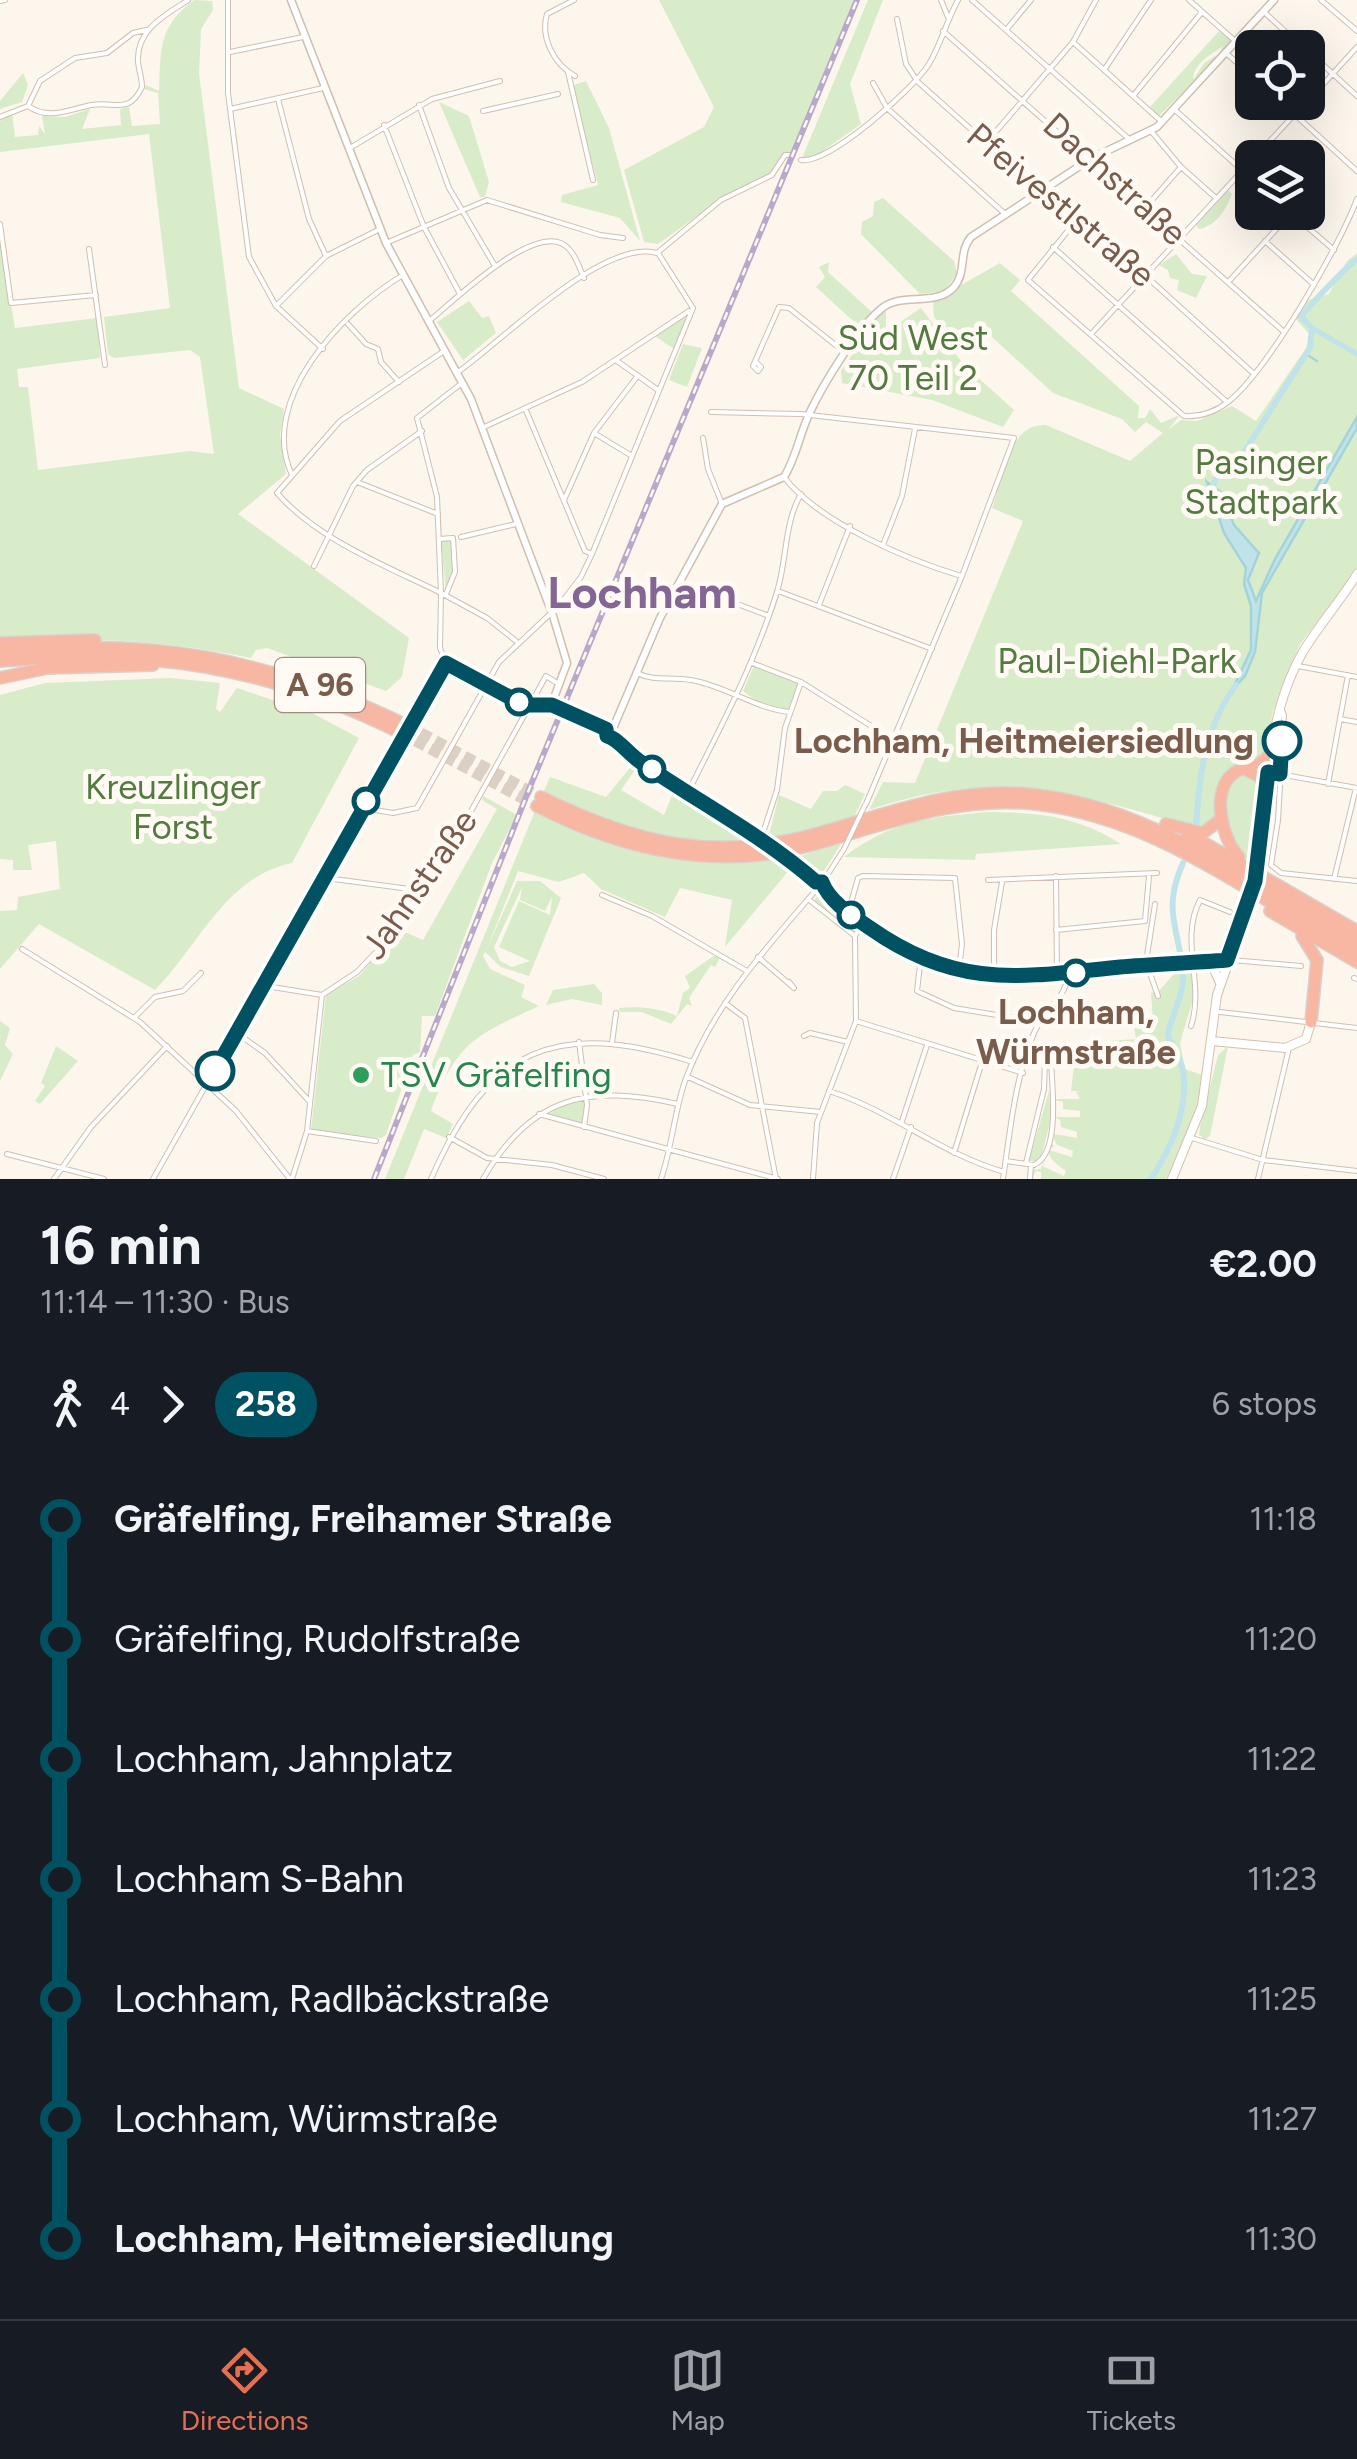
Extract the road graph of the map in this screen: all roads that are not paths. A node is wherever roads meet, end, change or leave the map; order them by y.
1 (188, 0) edge
2 (228, 0) edge
3 (291, 0) edge
4 (574, 0) edge
5 (941, 0) edge
6 (958, 0) edge
7 (972, 0) edge
8 (1032, 0) edge
9 (1096, 0) edge
10 (1151, 0) edge
11 (1189, 0) edge
12 (1274, 0) edge
13 (1321, 0) edge
14 (1263, 11) junction
15 (1202, 12) junction
16 (948, 17) junction
17 (897, 19) dead end
18 (149, 30) junction
19 (1006, 30) junction
20 (1246, 30) edge
21 (1284, 30) edge
22 (943, 31) junction
23 (1357, 32) edge
24 (307, 36) junction
25 (1235, 41) edge
26 (1073, 42) junction
27 (1235, 43) edge
28 (1357, 47) edge
29 (230, 52) junction
30 (1226, 53) junction
31 (1235, 61) edge
32 (1325, 68) edge
33 (1050, 69) junction
34 (1104, 70) junction
35 (568, 72) junction
36 (1332, 74) junction
37 (575, 76) dead end
38 (916, 80) junction
39 (500, 81) dead end
40 (1325, 82) edge
41 (873, 83) dead end
42 (328, 87) junction
43 (570, 91) junction
44 (1134, 96) junction
45 (1357, 96) edge
46 (278, 98) junction
47 (1025, 99) junction
48 (419, 105) junction
49 (28, 106) junction
50 (887, 108) junction
51 (230, 109) junction
52 (1175, 110) junction
53 (483, 111) dead end
54 (0, 117) edge
55 (1288, 120) edge
56 (1301, 120) edge
57 (1162, 123) junction
58 (384, 125) junction
59 (1151, 131) junction
60 (1269, 140) edge
61 (1130, 142) junction
62 (986, 143) junction
63 (350, 148) junction
64 (791, 155) dead end
65 (1092, 158) junction
66 (801, 160) dead end
67 (1235, 163) edge
68 (1181, 168) junction
69 (1357, 171) edge
70 (1235, 177) edge
71 (593, 180) dead end
72 (1040, 192) junction
73 (1216, 198) junction
74 (1357, 199) edge
75 (1146, 207) junction
76 (459, 209) junction
77 (1004, 214) junction
78 (1075, 222) junction
79 (0, 224) edge
80 (424, 226) junction
81 (380, 229) junction
82 (1275, 230) edge
83 (1310, 230) edge
84 (623, 238) dead end
85 (1181, 238) junction
86 (1265, 241) junction
87 (386, 244) junction
88 (1053, 247) junction
89 (88, 249) dead end
90 (1334, 250) junction
91 (657, 252) junction
92 (326, 256) junction
93 (497, 264) junction
94 (403, 275) junction
95 (1146, 275) junction
96 (584, 278) junction
97 (1228, 282) junction
98 (1312, 284) junction
99 (96, 295) junction
100 (461, 296) junction
101 (1118, 305) junction
102 (276, 306) junction
103 (692, 308) junction
104 (428, 321) junction
105 (347, 323) junction
106 (1284, 331) junction
107 (1091, 335) junction
108 (323, 349) junction
109 (446, 349) junction
110 (847, 354) junction
111 (617, 360) junction
112 (755, 361) dead end
113 (105, 365) dead end
114 (458, 372) junction
115 (1253, 373) junction
116 (636, 378) junction
117 (399, 382) junction
118 (463, 382) junction
119 (659, 390) junction
120 (1227, 402) junction
121 (525, 408) junction
122 (710, 412) dead end
123 (809, 414) junction
124 (482, 428) junction
125 (915, 428) junction
126 (422, 432) junction
127 (594, 433) junction
128 (703, 438) dead end
129 (632, 456) junction
130 (292, 475) junction
131 (784, 477) junction
132 (356, 482) junction
133 (801, 494) junction
134 (564, 500) junction
135 (722, 504) junction
136 (438, 514) junction
137 (516, 524) junction
138 (850, 526) junction
139 (331, 534) junction
140 (461, 537) dead end
141 (439, 539) junction
142 (882, 545) junction
143 (592, 554) junction
144 (314, 566) dead end
145 (1357, 574) edge
146 (962, 576) junction
147 (678, 582) junction
148 (778, 591) junction
149 (443, 594) junction
150 (819, 605) junction
151 (552, 613) junction
152 (769, 616) junction
153 (516, 641) junction
154 (0, 643) edge
155 (138, 648) junction
156 (932, 648) junction
157 (0, 652) edge
158 (0, 662) edge
159 (192, 662) junction
160 (446, 663) junction
161 (752, 663) junction
162 (1297, 666) junction
163 (567, 669) junction
164 (637, 673) junction
165 (1348, 676) junction
166 (1357, 677) edge
167 (0, 678) edge
168 (801, 682) junction
169 (487, 684) junction
170 (558, 684) junction
171 (738, 694) junction
172 (555, 704) junction
173 (528, 706) junction
174 (1280, 708) junction
175 (789, 712) junction
176 (574, 715) dead end
177 (1340, 719) junction
178 (1357, 722) edge
179 (610, 727) junction
180 (893, 740) junction
181 (1269, 754) joint
182 (1260, 771) junction
183 (1328, 784) junction
184 (1356, 788) edge
185 (1266, 789) joint
186 (689, 790) junction
187 (1087, 804) junction
188 (362, 808) junction
189 (1221, 818) junction
190 (1166, 824) junction
191 (760, 838) junction
192 (1174, 846) junction
193 (1256, 865) junction
194 (1157, 872) dead end
195 (1149, 874) junction
196 (1056, 876) junction
197 (324, 878) junction
198 (1334, 879) junction
199 (988, 880) dead end
200 (1003, 880) junction
201 (1357, 881) edge
202 (819, 886) junction
203 (410, 889) junction
204 (611, 899) dead end
205 (808, 900) junction
206 (1155, 904) dead end
207 (847, 912) junction
208 (1230, 912) dead end
209 (1285, 920) junction
210 (863, 923) junction
211 (1056, 930) junction
212 (1357, 931) edge
213 (855, 936) junction
214 (1357, 942) edge
215 (22, 949) dead end
216 (1357, 952) edge
217 (921, 956) junction
218 (758, 957) junction
219 (1197, 962) junction
220 (1357, 962) edge
221 (1226, 964) junction
222 (1146, 965) junction
223 (1212, 965) junction
224 (1302, 966) dead end
225 (959, 969) junction
226 (747, 971) junction
227 (201, 974) dead end
228 (1068, 974) junction
229 (1058, 975) junction
230 (994, 976) junction
231 (1318, 980) junction
232 (789, 982) dead end
233 (1220, 982) junction
234 (264, 986) junction
235 (322, 994) junction
236 (1158, 996) dead end
237 (725, 1003) junction
238 (1220, 1012) dead end
239 (616, 1013) dead end
240 (134, 1018) junction
241 (856, 1021) junction
242 (1040, 1022) junction
243 (1312, 1022) junction
244 (1191, 1026) dead end
245 (1357, 1028) edge
246 (237, 1034) junction
247 (804, 1036) dead end
248 (579, 1042) junction
249 (848, 1042) junction
250 (1212, 1042) junction
251 (612, 1043) junction
252 (1228, 1043) junction
253 (927, 1044) junction
254 (168, 1046) junction
255 (1098, 1047) dead end
256 (1290, 1048) junction
257 (1026, 1057) junction
258 (983, 1060) junction
259 (1048, 1061) junction
260 (693, 1062) junction
261 (1211, 1062) junction
262 (1023, 1073) junction
263 (687, 1076) junction
264 (208, 1084) junction
265 (1044, 1088) junction
266 (1052, 1089) junction
267 (829, 1091) junction
268 (586, 1094) junction
269 (310, 1102) junction
270 (678, 1104) junction
271 (759, 1106) junction
272 (821, 1112) junction
273 (539, 1114) junction
274 (902, 1121) junction
275 (584, 1127) junction
276 (911, 1127) junction
277 (307, 1131) junction
278 (449, 1137) junction
279 (1192, 1138) junction
280 (376, 1140) dead end
281 (669, 1152) junction
282 (954, 1153) junction
283 (6, 1154) dead end
284 (495, 1159) junction
285 (1263, 1160) junction
286 (1006, 1161) junction
287 (1029, 1165) junction
288 (60, 1168) junction
289 (1357, 1172) edge
290 (1004, 1176) edge
291 (54, 1179) edge
292 (104, 1179) edge
293 (154, 1179) edge
294 (291, 1179) edge
295 (431, 1179) edge
296 (483, 1179) edge
297 (604, 1179) edge
298 (661, 1179) edge
299 (776, 1179) edge
300 (814, 1179) edge
301 (893, 1179) edge
302 (1030, 1179) edge
303 (1172, 1179) edge
304 (1258, 1179) edge

1 - 18 street
2 - 29 street
3 - 24 street
4 - 35 street
5 - 16 street
6 - 16 street
7 - 19 street
8 - 19 street
9 - 26 street
10 - 34 street
11 - 15 street
12 - 14 street
13 - 23 street
14 - 20 street
14 - 21 street
15 - 25 street
15 - 44 street
16 - 22 street
17 - 38 street, Pfeivestlstraße
18 - 49 street
18 - 49 street
19 - 33 street
22 - 38 street
22 - 47 street, Dachstraße
24 - 29 street
24 - 42 street
26 - 33 street
26 - 34 street
27 - 30 street
28 - 36 street
29 - 51 street
30 - 31 street
30 - 52 street
32 - 36 street
33 - 47 street
33 - 61 street
34 - 44 street
35 - 37 street
35 - 43 street
36 - 40 street
36 - 45 street
38 - 50 street
38 - 62 street, Pfeivestlstraße
39 - 48 street
41 - 50 street
42 - 46 street
42 - 63 street
43 - 53 street
43 - 71 street
44 - 57 street
46 - 51 street
46 - 92 street
47 - 62 street
47 - 65 street, Dachstraße
48 - 58 street
48 - 76 street
49 - 54 street
50 - 66 street
50 - 77 street
51 - 102 street
52 - 57 street
52 - 67 street
55 - 60 street
56 - 69 street
57 - 59 street
58 - 63 street
58 - 80 street
59 - 61 street
59 - 68 street
61 - 65 street
62 - 72 street, Pfeivestlstraße
63 - 81 street
64 - 91 street
65 - 72 street
65 - 75 street, Dachstraße
68 - 73 street
68 - 75 street
70 - 73 street
72 - 77 street
72 - 78 street, Pfeivestlstraße
73 - 85 street
74 - 90 street
75 - 85 street, Dachstraße
76 - 80 street
76 - 84 street
76 - 93 street
77 - 110 street
78 - 88 street
78 - 95 street, Pfeivestlstraße
79 - 99 street
80 - 87 street
80 - 100 street
81 - 87 street
81 - 92 street
82 - 86 street
83 - 90 street
85 - 95 street
85 - 97 street, Dachstraße
86 - 97 street
86 - 98 street
87 - 94 street
88 - 101 street
88 - 107 street
89 - 99 street
90 - 98 street
91 - 96 street
91 - 103 street
92 - 102 street
93 - 96 street
93 - 100 street
94 - 104 street
94 - 105 street
95 - 101 street
95 - 115 street, Pfeivestlstraße
96 - 114 street
97 - 106 street, Dachstraße
98 - 106 street
99 - 113 street
100 - 104 street
101 - 107 street
101 - 120 street
102 - 108 street
103 - 111 street
103 - 119 street
104 - 109 street
105 - 108 street
105 - 117 street
106 - 115 street
107 - 120 street
108 - 130 street
109 - 114 street
109 - 117 street
110 - 112 street
110 - 123 street
111 - 116 street
111 - 121 street
114 - 118 street
115 - 120 street
116 - 119 street
116 - 127 street
117 - 130 street
118 - 124 street
118 - 126 street
119 - 129 street
121 - 124 street
121 - 134 street
122 - 123 street
123 - 125 street
123 - 131 street
124 - 137 street
125 - 142 street
125 - 146 street
126 - 132 street
126 - 136 street
127 - 129 street
127 - 134 street
128 - 135 street
129 - 143 street
130 - 139 street
131 - 133 street
131 - 135 street
132 - 136 street
132 - 139 street
133 - 138 street
133 - 148 street
134 - 143 street
135 - 147 street
136 - 141 street
137 - 140 street
137 - 151 street
138 - 142 street
138 - 150 street
139 - 144 street
139 - 149 street
141 - 149 street
141 - 149 street
142 - 146 street
143 - 151 street
145 - 162 main road
146 - 156 street
147 - 152 street
147 - 164 street
148 - 150 street
148 - 152 street
149 - 153 street
149 - 160 street
150 - 156 street
151 - 153 street
151 - 163 street
152 - 161 street
153 - 169 street
154 - 155 highway
155 - 157 highway, A 96
155 - 159 highway, A 96
156 - 180 street
158 - 159 highway, A 96
159 - 167 highway
160 - 169 street
160 - 188 street
161 - 168 street
161 - 171 street
162 - 165 street
162 - 174 main road
163 - 170 street
163 - 172 street
164 - 171 street
164 - 179 street
165 - 166 street
165 - 177 street
168 - 175 street
168 - 180 street
169 - 173 street
169 - 188 street
170 - 172 street
170 - 173 street
171 - 175 street
171 - 186 street
172 - 173 street
173 - 203 street, Jahnstraße
174 - 181 main road
174 - 182 street
175 - 191 street
176 - 179 street
177 - 178 street
177 - 183 street
179 - 186 street
180 - 202 street, bridge
181 - 182 highway
182 - 183 street
182 - 185 highway
182 - 189 highway
182 - 198 street
183 - 184 street
184 - 198 street
185 - 193 main road
186 - 191 street
187 - 190 highway
187 - 192 highway
187 - 214 highway
188 - 197 street
189 - 190 highway
189 - 193 highway
190 - 193 highway
191 - 202 street, bridge
192 - 209 highway
192 - 216 highway
193 - 212 highway
193 - 221 main road, bridge
194 - 195 street
195 - 196 street
195 - 211 street
196 - 200 street
196 - 211 street
197 - 203 street
197 - 234 street
198 - 201 street
199 - 200 street
200 - 230 street
202 - 205 street
202 - 207 street
203 - 235 street, Jahnstraße
204 - 226 street
205 - 213 street
205 - 218 street
206 - 222 street
207 - 210 street
207 - 225 street
208 - 219 street
209 - 220 highway
209 - 231 highway
210 - 213 street
210 - 217 street
211 - 229 street
213 - 241 street
215 - 240 street
217 - 225 street
217 - 242 street
218 - 226 street
218 - 232 street
219 - 221 street
219 - 222 street
219 - 223 street
219 - 244 street
220 - 231 highway
221 - 223 street
221 - 224 street
221 - 233 main road
222 - 228 street
222 - 236 street
223 - 233 main road
225 - 230 street
226 - 237 street
227 - 240 street
228 - 229 street
228 - 242 street
229 - 230 street
231 - 243 highway
233 - 250 main road
234 - 235 street
234 - 246 street
235 - 269 street
237 - 260 street
237 - 271 street
238 - 243 street
239 - 251 street
240 - 254 street
241 - 249 street
241 - 253 street
242 - 257 street
243 - 245 street
243 - 256 main road
246 - 264 street
246 - 269 street
247 - 249 street
248 - 251 street
248 - 268 street
248 - 278 street
249 - 267 street
250 - 252 main road
250 - 261 main road
251 - 260 street
252 - 256 main road
252 - 261 main road
253 - 258 street
253 - 274 street
254 - 264 street
254 - 288 street
255 - 259 street
256 - 285 street
257 - 259 street
257 - 262 street
258 - 262 street
258 - 282 street
259 - 265 street
259 - 266 street
260 - 263 street
261 - 279 main road
262 - 286 street
263 - 270 street
263 - 271 street
264 - 293 street
264 - 294 street
265 - 266 street
265 - 287 street
266 - 287 street
267 - 272 street
267 - 274 street
268 - 270 street
268 - 273 street
268 - 275 street
269 - 277 street
270 - 281 street
271 - 272 street
271 - 299 street
272 - 300 street
273 - 275 street
273 - 284 street
274 - 276 street
275 - 281 street
276 - 282 street
276 - 301 street
277 - 280 street
277 - 294 street
278 - 284 street
278 - 295 street
279 - 285 street
279 - 303 main road
281 - 298 street
281 - 299 street
282 - 290 street
283 - 288 street
284 - 296 street
284 - 297 street
285 - 289 street
285 - 304 street
286 - 287 street
286 - 290 street
287 - 302 street
288 - 291 street
288 - 292 street

